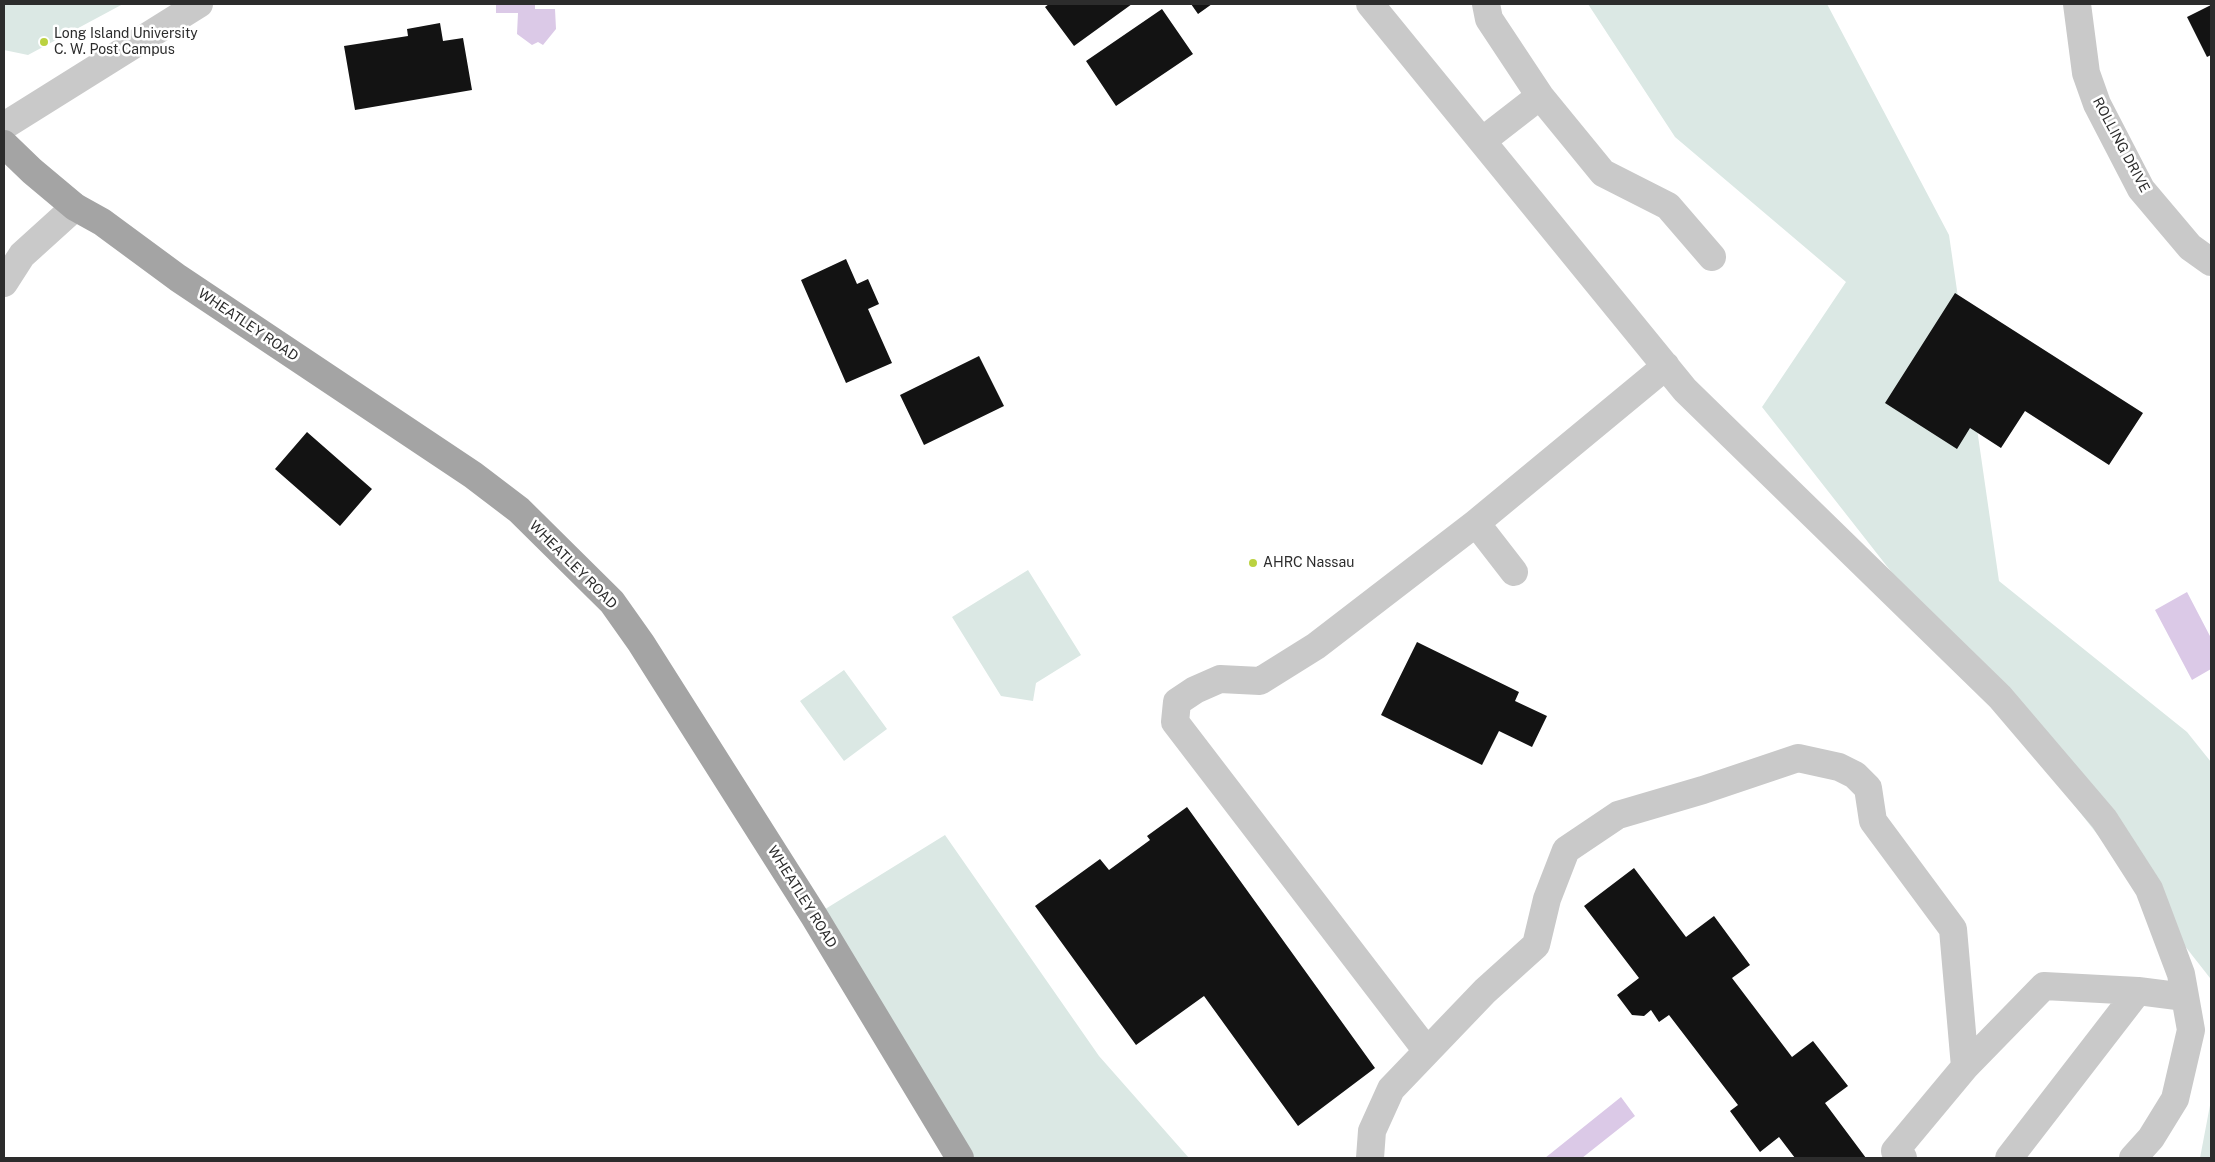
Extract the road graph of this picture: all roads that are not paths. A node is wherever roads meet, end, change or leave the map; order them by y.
1 (199, 4) edge
2 (1370, 4) edge
3 (1486, 4) edge
4 (2077, 4) edge
5 (1540, 96) junction
6 (4, 126) edge
7 (1482, 141) junction
8 (4, 144) edge
9 (75, 207) junction
10 (1712, 257) dead end
11 (2211, 262) edge
12 (4, 283) edge
13 (1666, 366) junction
14 (1476, 523) junction
15 (1514, 572) dead end
16 (2138, 991) junction
17 (2185, 997) junction
18 (1427, 1051) junction
19 (1965, 1067) junction
20 (960, 1158) edge
21 (1370, 1158) edge
22 (1903, 1158) edge
23 (2009, 1158) edge
24 (2133, 1158) edge

1 - 6 street
2 - 7 street
3 - 5 street
4 - 11 street, ROLLING DRIVE
5 - 7 street
5 - 10 street
7 - 13 street
8 - 9 main road, WHEATLEY ROAD
9 - 12 street
9 - 20 main road, WHEATLEY ROAD
13 - 14 street
13 - 17 street
14 - 15 street
14 - 18 street
16 - 17 street
16 - 19 street
16 - 23 street
17 - 24 street
18 - 19 street
18 - 21 street
19 - 22 street

